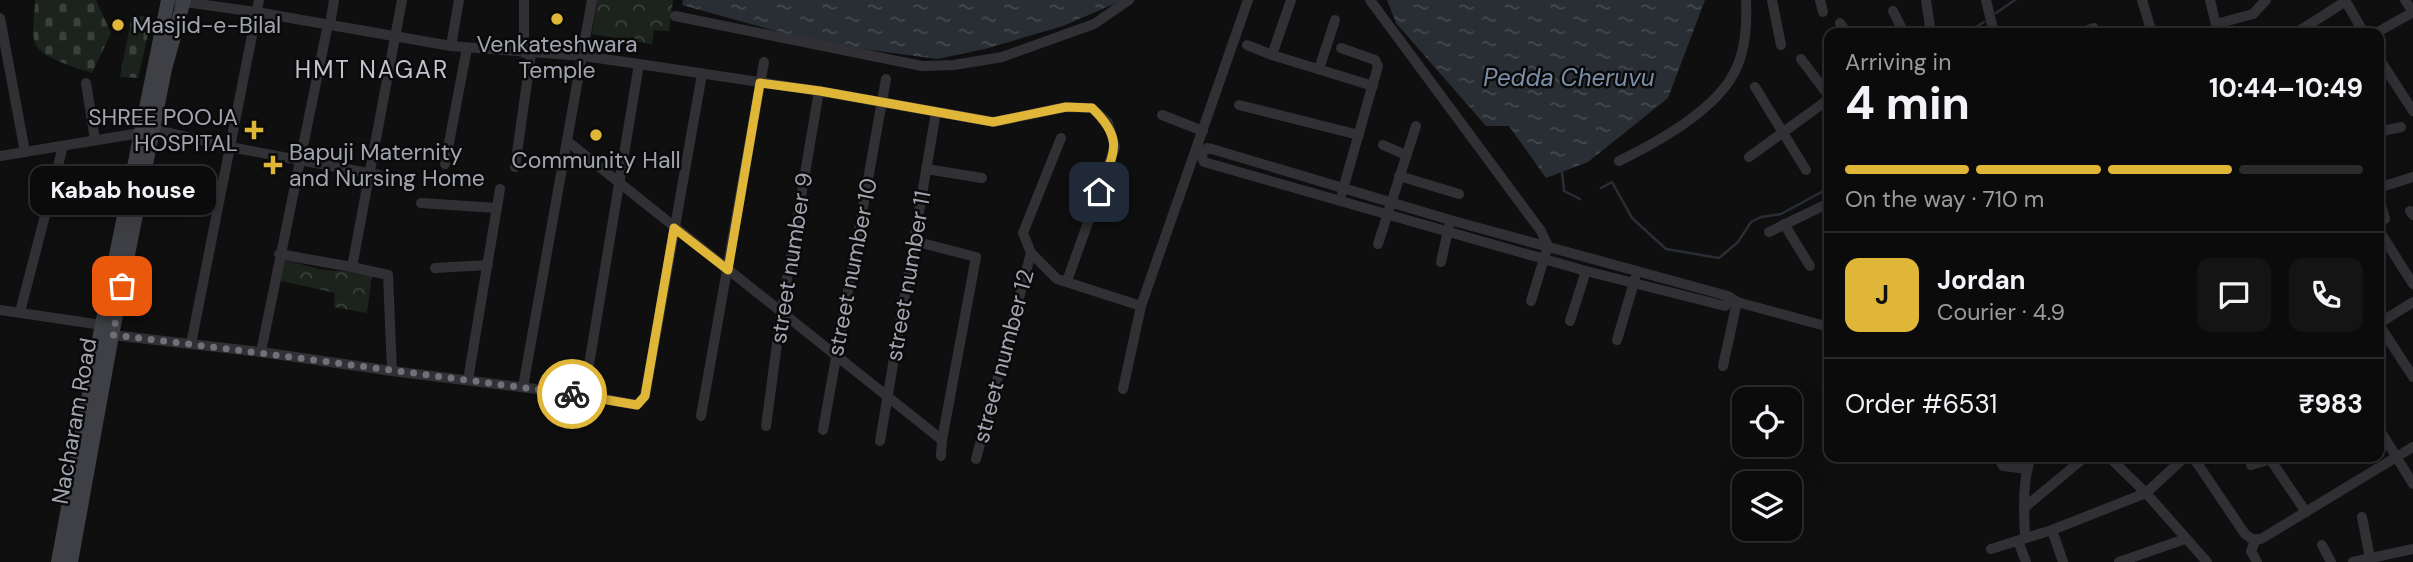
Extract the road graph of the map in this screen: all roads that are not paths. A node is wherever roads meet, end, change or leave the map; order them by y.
1 (177, 0) edge
2 (259, 0) edge
3 (334, 0) edge
4 (402, 0) edge
5 (459, 0) edge
6 (524, 0) edge
7 (592, 0) edge
8 (1129, 0) edge
9 (1248, 0) edge
10 (1291, 0) edge
11 (1370, 0) edge
12 (1746, 0) edge
13 (1772, 0) edge
14 (1926, 0) edge
15 (2142, 0) edge
16 (2210, 0) edge
17 (2266, 0) edge
18 (2405, 0) edge
19 (2346, 1) edge
20 (1987, 3) edge
21 (1893, 11) dead end
22 (256, 12) junction
23 (2413, 12) edge
24 (675, 16) dead end
25 (0, 18) edge
26 (1335, 20) dead end
27 (1840, 23) dead end
28 (329, 25) junction
29 (1844, 28) edge
30 (1902, 28) edge
31 (1929, 28) edge
32 (1993, 28) edge
33 (2150, 28) edge
34 (2217, 28) edge
35 (2219, 28) edge
36 (2304, 28) edge
37 (2361, 28) edge
38 (2384, 28) edge
39 (396, 35) junction
40 (1247, 45) dead end
41 (1781, 45) dead end
42 (451, 46) junction
43 (467, 48) junction
44 (1341, 48) dead end
45 (527, 53) junction
46 (1272, 55) junction
47 (583, 56) junction
48 (1801, 59) dead end
49 (764, 62) dead end
50 (639, 64) junction
51 (2384, 66) edge
52 (1319, 69) junction
53 (702, 74) junction
54 (886, 79) dead end
55 (86, 83) dead end
56 (760, 83) junction
57 (1373, 86) junction
58 (1755, 87) dead end
59 (820, 91) junction
60 (1824, 91) edge
61 (1824, 102) edge
62 (883, 103) junction
63 (1239, 105) dead end
64 (2413, 111) edge
65 (936, 112) junction
66 (1162, 115) dead end
67 (1416, 126) dead end
68 (2401, 127) dead end
69 (1203, 131) junction
70 (2384, 131) edge
71 (147, 132) junction
72 (1783, 132) junction
73 (1359, 135) junction
74 (1061, 138) dead end
75 (96, 141) junction
76 (568, 141) junction
77 (1383, 145) dead end
78 (63, 146) junction
79 (230, 147) junction
80 (25, 152) junction
81 (1406, 155) junction
82 (0, 156) edge
83 (1749, 157) dead end
84 (302, 159) junction
85 (1252, 161) junction
86 (1619, 161) dead end
87 (445, 164) dead end
88 (515, 167) dead end
89 (926, 169) junction
90 (1806, 170) dead end
91 (374, 174) junction
92 (1248, 174) junction
93 (1399, 176) junction
94 (2413, 177) edge
95 (982, 178) dead end
96 (619, 181) junction
97 (2384, 186) edge
98 (1343, 187) junction
99 (500, 189) dead end
100 (1459, 194) dead end
101 (1340, 200) junction
102 (1391, 202) junction
103 (421, 203) dead end
104 (1824, 205) edge
105 (497, 208) junction
106 (2384, 215) edge
107 (1387, 216) junction
108 (2385, 219) dead end
109 (1450, 220) junction
110 (1784, 225) junction
111 (674, 228) junction
112 (1769, 232) dead end
113 (1447, 233) junction
114 (2384, 238) edge
115 (914, 241) junction
116 (1378, 244) dead end
117 (1548, 246) junction
118 (1031, 253) junction
119 (279, 254) junction
120 (1544, 260) junction
121 (1441, 262) dead end
122 (488, 265) junction
123 (352, 267) junction
124 (1810, 267) dead end
125 (436, 268) dead end
126 (728, 270) junction
127 (1586, 271) junction
128 (1635, 279) junction
129 (1067, 281) junction
130 (2413, 284) edge
131 (1531, 301) dead end
132 (1734, 301) junction
133 (2413, 302) edge
134 (1140, 306) junction
135 (0, 310) edge
136 (20, 312) junction
137 (781, 314) junction
138 (2384, 320) edge
139 (1570, 321) dead end
140 (1824, 326) edge
141 (107, 330) junction
142 (2384, 333) edge
143 (1617, 340) dead end
144 (191, 344) junction
145 (261, 352) junction
146 (835, 355) junction
147 (1723, 366) dead end
148 (391, 371) junction
149 (2413, 377) edge
150 (468, 380) junction
151 (523, 387) junction
152 (1122, 389) dead end
153 (584, 395) junction
154 (887, 397) junction
155 (701, 416) dead end
156 (766, 426) dead end
157 (823, 430) dead end
158 (2384, 437) edge
159 (942, 440) junction
160 (880, 441) dead end
161 (2413, 447) edge
162 (941, 456) dead end
163 (2396, 456) junction
164 (976, 459) dead end
165 (2001, 462) edge
166 (2029, 462) edge
167 (2079, 462) edge
168 (2114, 462) edge
169 (2180, 462) edge
170 (2196, 462) edge
171 (2259, 462) edge
172 (2276, 462) edge
173 (2251, 464) dead end
174 (2027, 469) junction
175 (2413, 484) edge
176 (2146, 493) junction
177 (2024, 508) junction
178 (2306, 512) junction
179 (2362, 517) dead end
180 (2052, 530) junction
181 (2022, 539) junction
182 (2185, 539) junction
183 (2256, 539) junction
184 (2322, 545) dead end
185 (2413, 548) edge
186 (1991, 549) dead end
187 (2370, 558) junction
188 (58, 562) edge
189 (71, 562) edge
190 (2026, 562) edge
191 (2063, 562) edge
192 (2119, 562) edge
193 (2207, 562) edge
194 (2257, 562) edge
195 (2331, 562) edge
196 (2353, 562) edge

1 - 22 street
1 - 71 main road, Nacharam Road
2 - 22 street
3 - 28 street
4 - 39 street
5 - 42 street
6 - 45 street
7 - 47 street
8 - 24 street
9 - 69 street
10 - 46 street
11 - 117 street
12 - 86 street
13 - 41 street
14 - 31 street
15 - 33 street
16 - 34 street
17 - 35 street
18 - 23 street
19 - 36 street
19 - 37 street
20 - 32 street
21 - 30 street
22 - 28 street
22 - 79 street
23 - 38 street
25 - 80 street
26 - 52 street
27 - 29 street
28 - 39 street
28 - 84 street
39 - 42 street
39 - 91 street
40 - 46 street
42 - 43 street
43 - 45 street
43 - 87 street
44 - 57 street
45 - 47 street
45 - 88 street
46 - 52 street
47 - 50 street
47 - 76 street
48 - 60 street
49 - 56 street
50 - 53 street
50 - 96 street
51 - 64 street
52 - 57 street
53 - 56 street
53 - 111 street
54 - 62 street, street number 10
55 - 75 street
56 - 59 street
56 - 126 street
57 - 73 street
58 - 72 street
59 - 62 street
59 - 137 street, street number 9
61 - 72 street
62 - 65 street
62 - 146 street, street number 10
63 - 73 street
65 - 89 street, street number 11
65 - 129 street
66 - 69 street
67 - 81 street
68 - 70 street
69 - 134 street
71 - 75 street
71 - 79 street
71 - 141 main road, Nacharam Road
72 - 83 street
72 - 90 street
73 - 98 street
74 - 118 street
75 - 78 street
76 - 96 street
76 - 151 street
77 - 81 street
78 - 80 street
78 - 136 street
79 - 84 street
79 - 144 street
80 - 82 street
81 - 93 street
84 - 91 street
84 - 119 street
85 - 92 street
85 - 92 street
85 - 98 street
89 - 95 street
89 - 115 street, street number 11
91 - 123 street
92 - 101 street
93 - 100 street
93 - 102 street
94 - 97 street
96 - 111 street
96 - 153 street
98 - 101 street
98 - 102 street
99 - 105 street
101 - 107 street
102 - 107 street
102 - 109 street
103 - 105 street
104 - 110 street
105 - 122 street
106 - 108 street
107 - 113 street
107 - 116 street
109 - 113 street
109 - 117 street
110 - 112 street
110 - 124 street
111 - 126 street
111 - 153 street
113 - 120 street
113 - 121 street
114 - 130 street
115 - 154 street, street number 11
115 - 159 street, street number 12
117 - 120 street
117 - 128 street
118 - 129 street
118 - 164 street, street number 12
119 - 123 street
119 - 145 street
120 - 127 street
120 - 131 street
122 - 125 street
122 - 150 street
123 - 148 street
126 - 137 street
126 - 155 street
127 - 128 street
127 - 139 street
128 - 132 street
128 - 143 street
129 - 134 street
132 - 140 street
132 - 147 street
133 - 138 street
134 - 152 street
135 - 136 street
136 - 141 street
137 - 146 street
137 - 156 street, street number 9
141 - 144 street
141 - 188 main road, Nacharam Road
141 - 189 main road, Nacharam Road
142 - 149 street
144 - 145 street
145 - 148 street
146 - 154 street
146 - 157 street, street number 10
148 - 150 street
150 - 151 street
151 - 153 street
154 - 159 street
154 - 160 street, street number 11
158 - 163 street
159 - 162 street, street number 12
161 - 163 street
163 - 175 street
163 - 178 street
165 - 174 street
166 - 174 street
167 - 177 street
168 - 176 street
169 - 176 street
170 - 183 street
171 - 173 street
172 - 178 street
174 - 177 street
176 - 180 street
176 - 182 street
177 - 181 street
178 - 183 street
179 - 187 street
180 - 181 street
180 - 191 street
181 - 186 street
181 - 190 street
182 - 192 street
182 - 193 street
183 - 194 street
184 - 195 street
185 - 187 street
187 - 196 street

